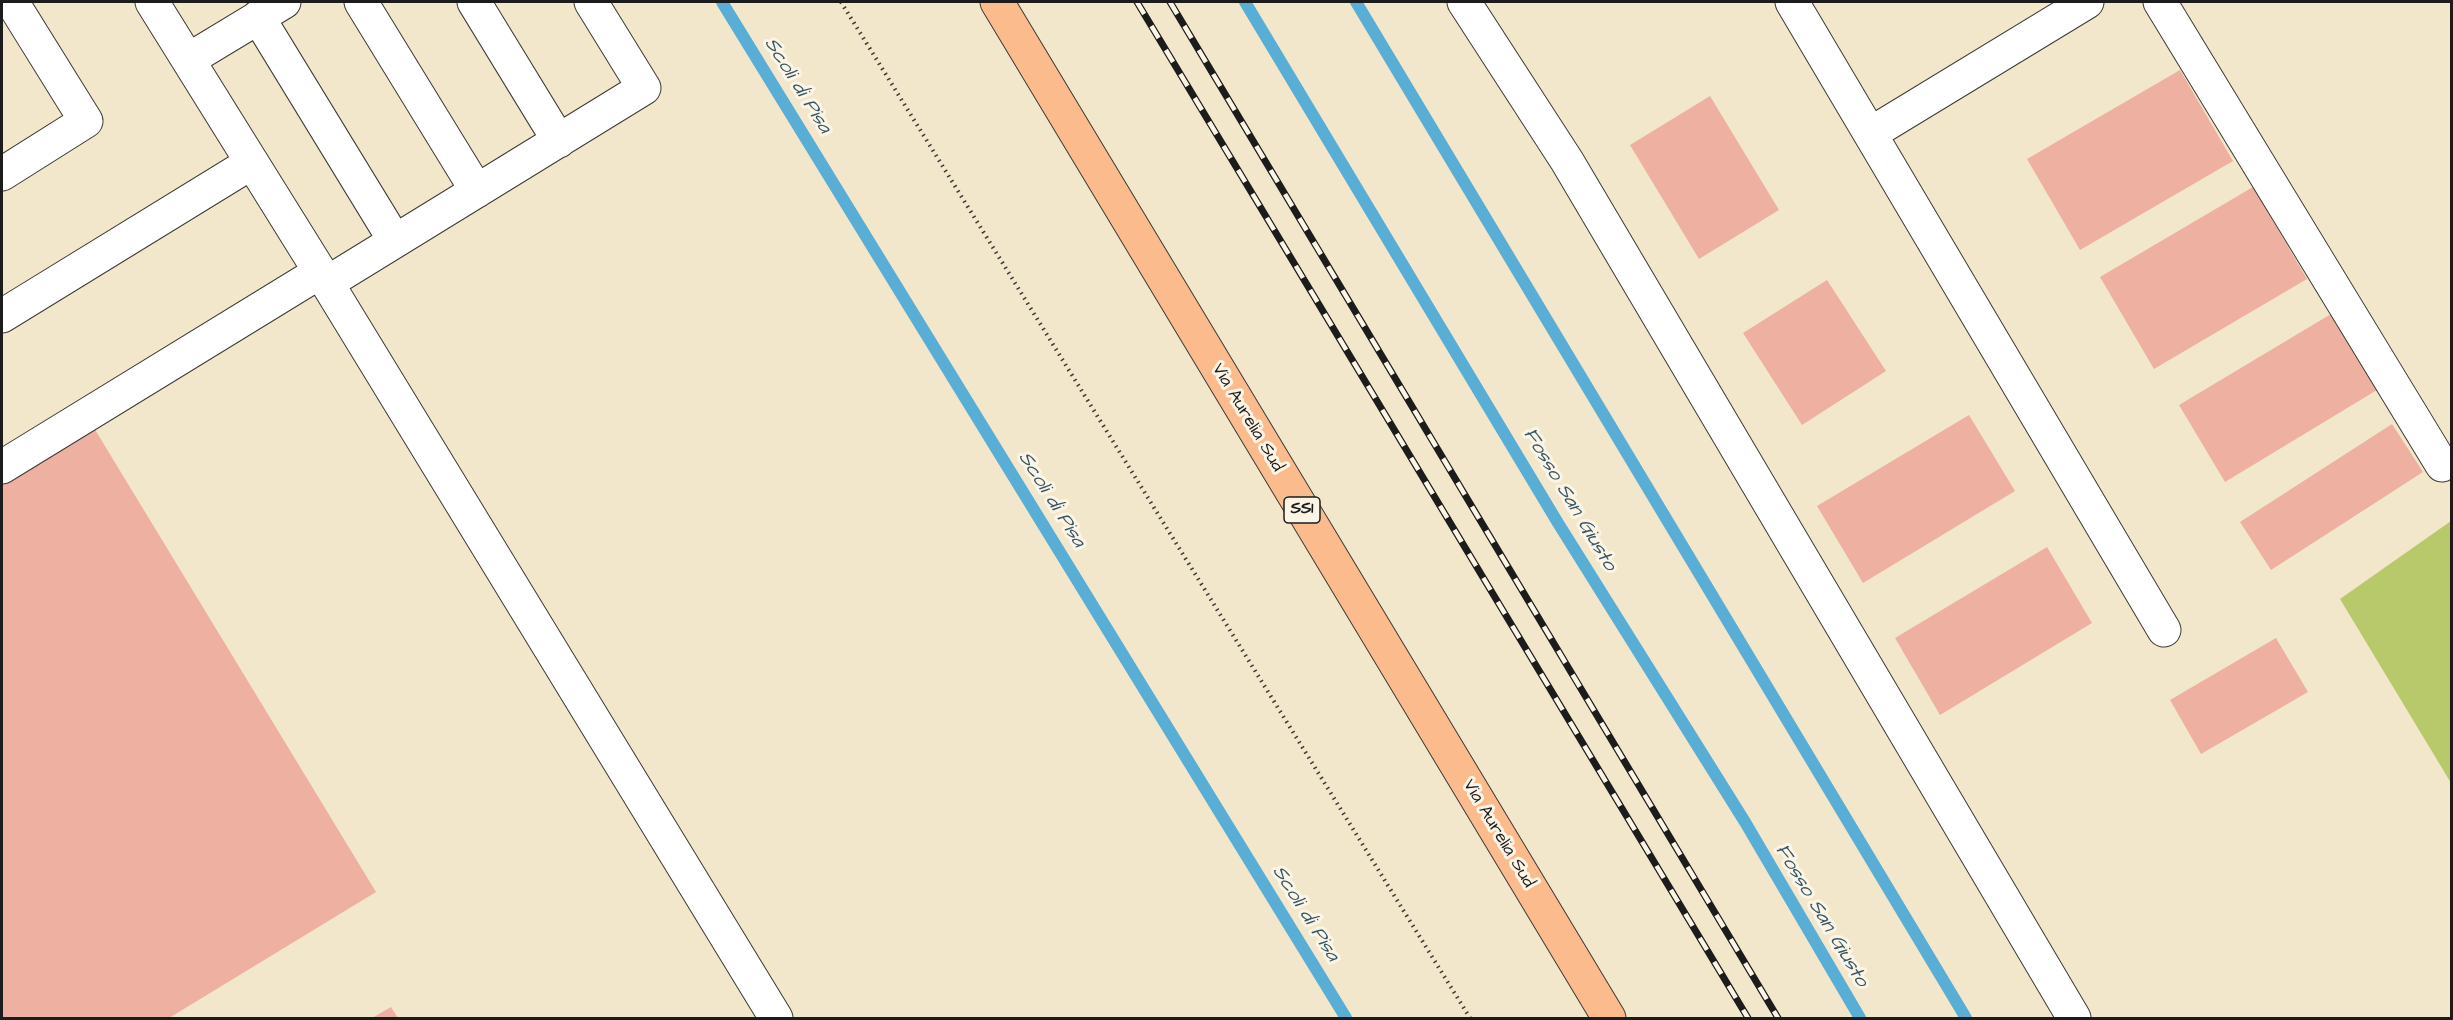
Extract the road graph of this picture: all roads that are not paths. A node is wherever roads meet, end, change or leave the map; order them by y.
1 (12, 2) edge
2 (152, 2) edge
3 (362, 2) edge
4 (474, 2) edge
5 (591, 2) edge
6 (997, 2) edge
7 (1467, 2) edge
8 (1792, 2) edge
9 (2087, 2) edge
10 (2160, 2) edge
11 (271, 9) edge
12 (188, 60) junction
13 (1870, 135) junction
14 (559, 141) junction
15 (251, 163) junction
16 (2, 174) edge
17 (477, 191) junction
18 (395, 241) junction
19 (324, 277) junction
20 (2, 316) edge
21 (2442, 465) dead end
22 (2, 467) edge
23 (2164, 630) dead end
24 (776, 1018) edge
25 (1609, 1018) edge
26 (2074, 1018) edge

1 - 16 street
2 - 12 street
3 - 17 street
4 - 14 street
5 - 14 street
6 - 25 main road, Via Aurelia Sud / SS1
7 - 26 street
8 - 13 street
9 - 13 street
10 - 21 street
11 - 12 street
11 - 18 street
12 - 15 street
13 - 23 street
14 - 17 street
15 - 19 street
15 - 20 street
17 - 18 street
18 - 19 street
19 - 22 street
19 - 24 street

